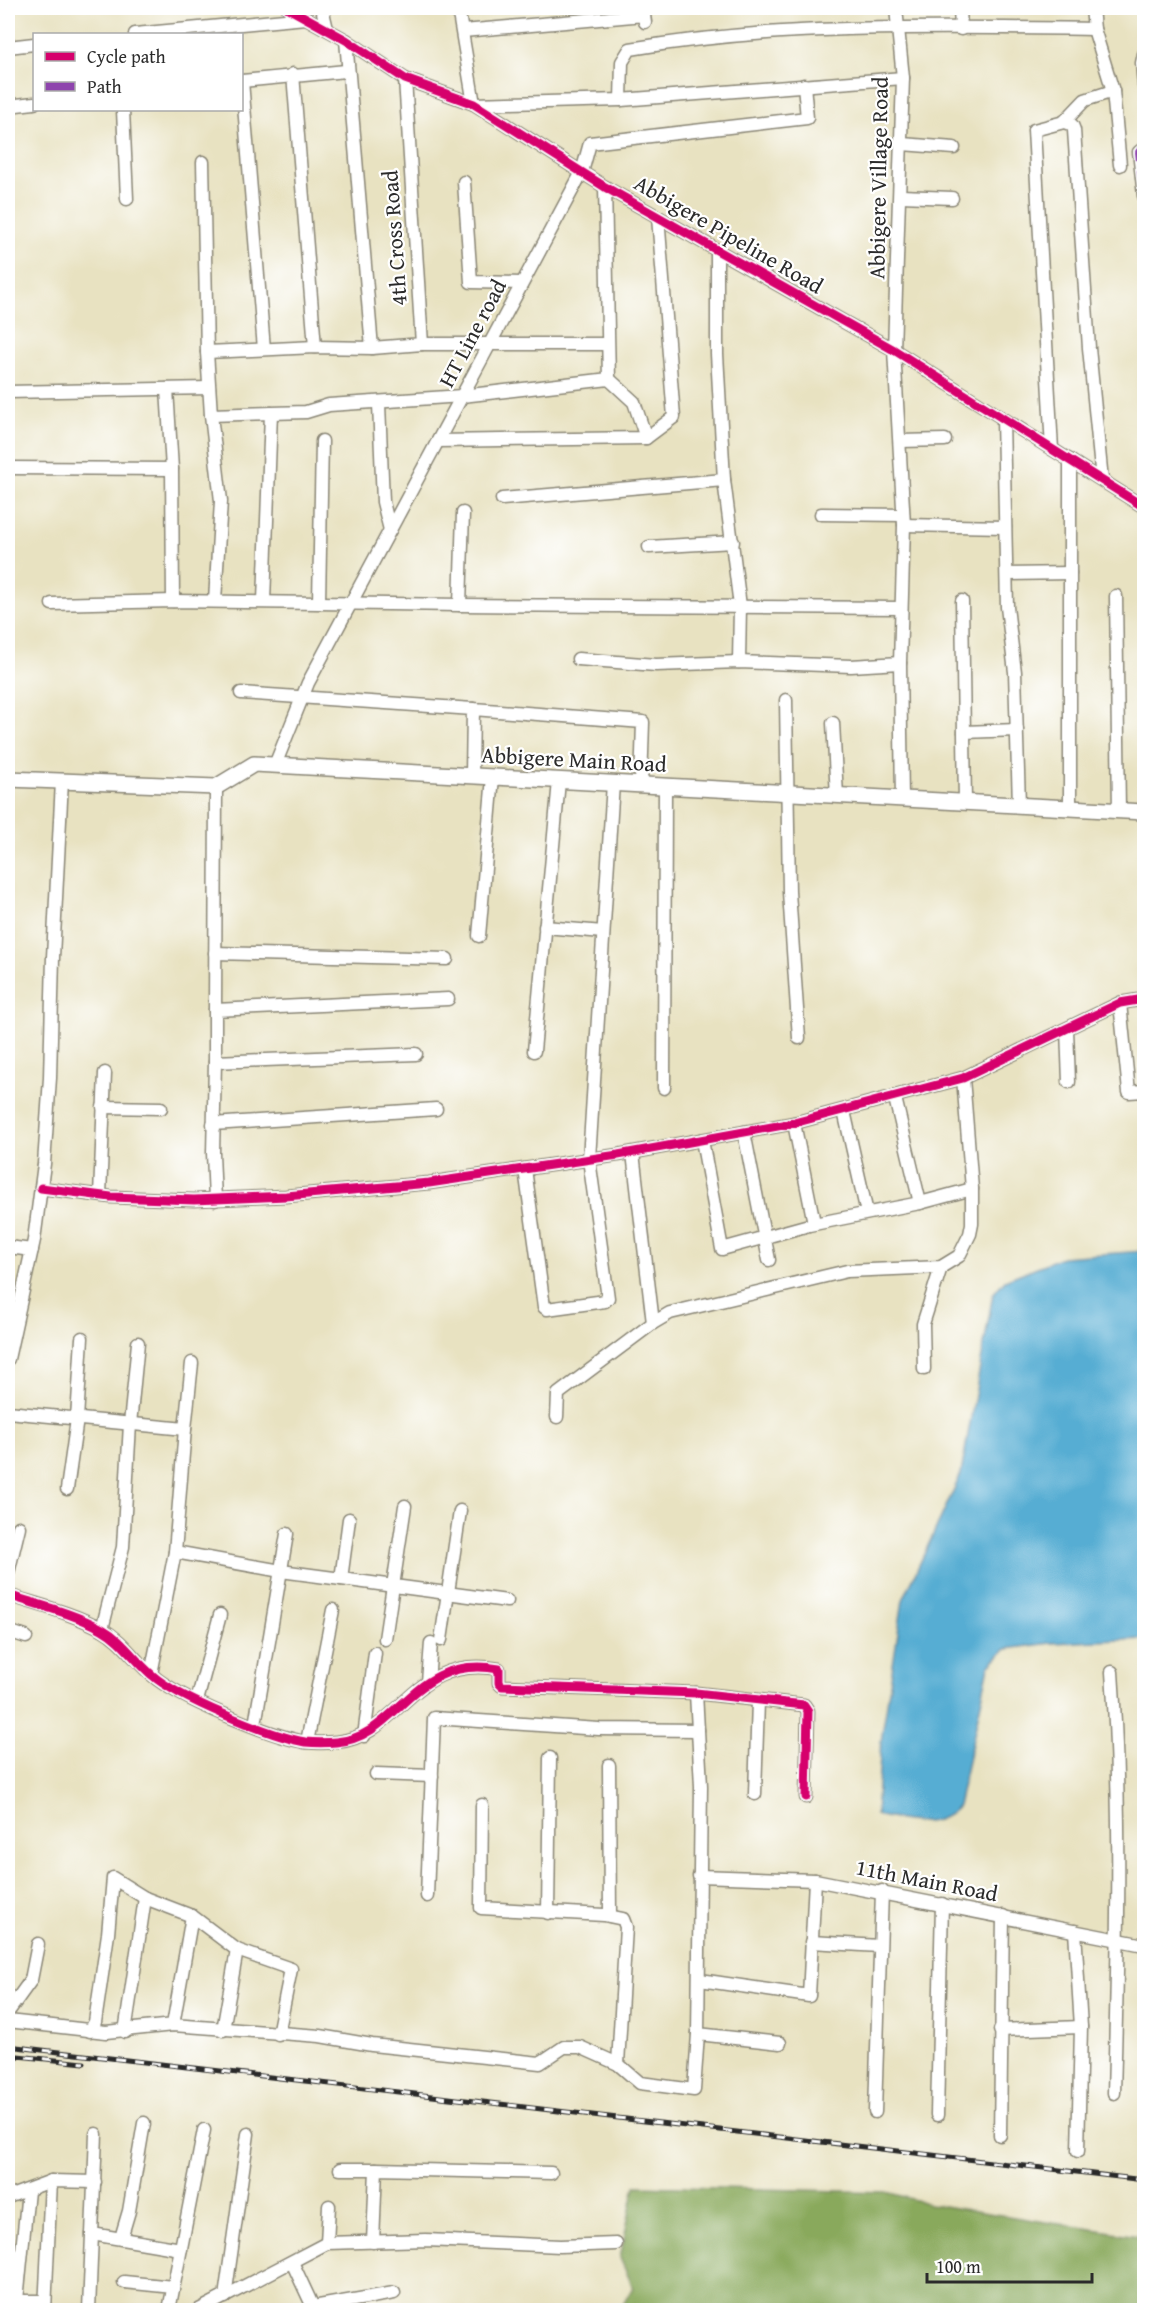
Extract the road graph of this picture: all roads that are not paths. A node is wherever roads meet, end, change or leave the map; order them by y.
1 (288, 8) edge
2 (322, 8) edge
3 (458, 8) edge
4 (896, 8) edge
5 (960, 8) edge
6 (1092, 8) edge
7 (306, 18) junction
8 (645, 22) dead end
9 (327, 29) junction
10 (961, 29) junction
11 (1094, 29) junction
12 (898, 30) junction
13 (463, 31) junction
14 (146, 33) edge
15 (346, 40) junction
16 (33, 45) edge
17 (8, 47) edge
18 (1144, 54) edge
19 (346, 71) junction
20 (293, 74) junction
21 (903, 78) junction
22 (405, 79) junction
23 (243, 81) edge
24 (804, 85) junction
25 (1144, 86) edge
26 (1113, 91) junction
27 (243, 93) edge
28 (621, 100) junction
29 (33, 103) edge
30 (474, 104) junction
31 (8, 106) edge
32 (123, 111) edge
33 (1064, 122) junction
34 (902, 144) junction
35 (954, 148) dead end
36 (1144, 148) edge
37 (203, 162) dead end
38 (1120, 165) dead end
39 (582, 172) junction
40 (464, 182) dead end
41 (604, 187) junction
42 (901, 196) junction
43 (1144, 196) edge
44 (952, 198) dead end
45 (127, 199) dead end
46 (658, 217) junction
47 (717, 250) junction
48 (521, 283) junction
49 (422, 344) junction
50 (607, 344) junction
51 (489, 345) junction
52 (315, 347) junction
53 (372, 348) junction
54 (264, 349) junction
55 (894, 350) junction
56 (207, 352) junction
57 (609, 379) junction
58 (209, 388) junction
59 (166, 389) junction
60 (8, 392) edge
61 (462, 396) junction
62 (379, 404) junction
63 (271, 413) junction
64 (211, 415) junction
65 (1003, 419) junction
66 (646, 438) junction
67 (945, 440) dead end
68 (322, 441) dead end
69 (438, 441) junction
70 (900, 441) junction
71 (1052, 449) junction
72 (1070, 460) junction
73 (8, 468) edge
74 (172, 469) junction
75 (724, 480) junction
76 (1102, 480) junction
77 (502, 499) dead end
78 (1144, 507) edge
79 (463, 513) dead end
80 (821, 514) dead end
81 (904, 520) junction
82 (1005, 527) junction
83 (390, 530) junction
84 (733, 542) junction
85 (649, 547) dead end
86 (1070, 573) junction
87 (1007, 574) junction
88 (1116, 596) dead end
89 (173, 601) junction
90 (215, 601) junction
91 (264, 601) junction
92 (962, 601) dead end
93 (319, 602) junction
94 (351, 602) junction
95 (52, 604) dead end
96 (460, 604) junction
97 (740, 606) junction
98 (901, 608) junction
99 (578, 659) dead end
100 (739, 662) junction
101 (900, 663) junction
102 (241, 693) dead end
103 (302, 695) junction
104 (786, 700) dead end
105 (473, 709) junction
106 (833, 723) dead end
107 (1017, 730) junction
108 (964, 732) junction
109 (275, 765) junction
110 (472, 776) junction
111 (493, 777) junction
112 (8, 778) edge
113 (62, 781) junction
114 (559, 781) junction
115 (613, 783) junction
116 (641, 785) junction
117 (665, 786) junction
118 (216, 787) junction
119 (787, 793) junction
120 (837, 796) junction
121 (902, 799) junction
122 (965, 802) junction
123 (1019, 805) junction
124 (1070, 808) junction
125 (1119, 810) junction
126 (1144, 812) edge
127 (545, 927) junction
128 (603, 932) junction
129 (479, 936) dead end
130 (215, 953) junction
131 (447, 959) dead end
132 (448, 999) dead end
133 (1144, 999) edge
134 (1120, 1003) junction
135 (215, 1010) junction
136 (1067, 1029) junction
137 (799, 1038) dead end
138 (534, 1051) dead end
139 (416, 1054) dead end
140 (215, 1062) junction
141 (105, 1073) dead end
142 (963, 1078) junction
143 (1069, 1082) dead end
144 (664, 1088) dead end
145 (1144, 1091) edge
146 (895, 1098) junction
147 (103, 1107) junction
148 (161, 1108) dead end
149 (436, 1109) dead end
150 (844, 1111) junction
151 (794, 1123) junction
152 (213, 1124) junction
153 (744, 1132) junction
154 (702, 1140) junction
155 (633, 1153) junction
156 (589, 1158) junction
157 (525, 1169) junction
158 (41, 1188) junction
159 (972, 1189) junction
160 (99, 1195) junction
161 (215, 1200) junction
162 (920, 1203) junction
163 (867, 1213) junction
164 (814, 1223) junction
165 (765, 1236) junction
166 (8, 1247) edge
167 (32, 1250) junction
168 (769, 1260) dead end
169 (941, 1267) junction
170 (653, 1323) junction
171 (82, 1338) dead end
172 (138, 1343) dead end
173 (8, 1359) edge
174 (192, 1364) dead end
175 (924, 1370) dead end
176 (8, 1412) edge
177 (557, 1417) dead end
178 (77, 1419) junction
179 (129, 1424) junction
180 (185, 1429) junction
181 (67, 1489) dead end
182 (405, 1506) dead end
183 (460, 1511) dead end
184 (349, 1519) dead end
185 (20, 1527) dead end
186 (287, 1534) dead end
187 (176, 1552) junction
188 (281, 1571) junction
189 (8, 1573) edge
190 (341, 1579) junction
191 (393, 1586) junction
192 (448, 1593) junction
193 (8, 1595) edge
194 (507, 1601) dead end
195 (333, 1610) dead end
196 (220, 1615) dead end
197 (102, 1629) junction
198 (8, 1631) edge
199 (26, 1637) dead end
200 (385, 1639) dead end
201 (375, 1653) dead end
202 (1112, 1672) dead end
203 (151, 1674) junction
204 (428, 1682) junction
205 (696, 1693) junction
206 (197, 1701) junction
207 (758, 1701) junction
208 (255, 1725) junction
209 (698, 1730) junction
210 (364, 1736) junction
211 (307, 1742) junction
212 (550, 1758) dead end
213 (609, 1765) dead end
214 (376, 1774) dead end
215 (432, 1776) junction
216 (755, 1794) dead end
217 (806, 1797) dead end
218 (482, 1805) dead end
219 (699, 1876) junction
220 (815, 1880) junction
221 (882, 1892) junction
222 (427, 1896) dead end
223 (145, 1898) junction
224 (942, 1904) junction
225 (548, 1913) junction
226 (192, 1916) junction
227 (610, 1916) junction
228 (1003, 1916) junction
229 (1075, 1931) junction
230 (1119, 1940) junction
231 (811, 1942) junction
232 (38, 1944) dead end
233 (1144, 1945) edge
234 (879, 1946) junction
235 (237, 1950) junction
236 (700, 1980) junction
237 (8, 2012) edge
238 (8, 2021) edge
239 (173, 2025) junction
240 (1081, 2027) junction
241 (223, 2030) junction
242 (1000, 2030) junction
243 (90, 2031) junction
244 (125, 2031) junction
245 (278, 2034) junction
246 (698, 2034) junction
247 (780, 2043) dead end
248 (618, 2064) junction
249 (1114, 2093) dead end
250 (875, 2112) dead end
251 (937, 2115) dead end
252 (144, 2122) dead end
253 (204, 2130) dead end
254 (96, 2134) dead end
255 (248, 2134) dead end
256 (1000, 2135) dead end
257 (1078, 2151) dead end
258 (340, 2169) dead end
259 (376, 2169) junction
260 (551, 2173) dead end
261 (51, 2181) junction
262 (95, 2182) junction
263 (28, 2192) junction
264 (8, 2197) edge
265 (329, 2206) dead end
266 (92, 2234) junction
267 (121, 2238) junction
268 (373, 2242) junction
269 (327, 2243) junction
270 (616, 2244) dead end
271 (21, 2247) junction
272 (8, 2248) edge
273 (181, 2249) junction
274 (292, 2262) junction
275 (124, 2282) dead end
276 (174, 2288) junction
277 (394, 2294) dead end
278 (225, 2297) junction
279 (13, 2304) edge
280 (45, 2306) edge
281 (309, 2309) edge
282 (89, 2310) edge
283 (169, 2310) edge
284 (199, 2310) edge

1 - 7 street, Abbigere Pipeline Road
2 - 9 street
3 - 13 street
4 - 12 street, Abbigere Village Road
5 - 10 street
6 - 11 street
7 - 9 street, Abbigere Pipeline Road
7 - 14 street
8 - 13 street
9 - 15 street, Abbigere Pipeline Road
10 - 11 street
10 - 12 street
11 - 26 street
12 - 21 street, Abbigere Village Road
12 - 28 street
13 - 30 street
15 - 19 street
15 - 22 street, Abbigere Pipeline Road
16 - 17 street
18 - 25 street
19 - 20 street
19 - 53 street
20 - 23 street
20 - 52 street
21 - 24 street
21 - 34 street, Abbigere Village Road
22 - 30 street, Abbigere Pipeline Road
22 - 49 street, 4th Cross Road
24 - 28 street
24 - 39 street, HT Line road
26 - 33 street
26 - 38 street
27 - 54 street
28 - 30 street
29 - 31 street
30 - 39 street, Abbigere Pipeline Road
32 - 45 street
33 - 71 street
33 - 76 street
34 - 35 street
34 - 42 street, Abbigere Village Road
36 - 43 street
37 - 56 street
39 - 41 street, Abbigere Pipeline Road
39 - 48 street, HT Line road
40 - 48 street
41 - 46 street, Abbigere Pipeline Road
41 - 50 street
42 - 44 street
42 - 55 street, Abbigere Village Road
46 - 47 street, Abbigere Pipeline Road
46 - 66 street
47 - 55 street, Abbigere Pipeline Road
47 - 75 street
48 - 51 street, HT Line road
49 - 51 street
49 - 53 street
50 - 51 street
50 - 57 street
51 - 61 street, HT Line road
52 - 53 street
52 - 54 street
54 - 56 street
55 - 65 street, Abbigere Pipeline Road
55 - 70 street, Abbigere Village Road
56 - 58 street
57 - 61 street
57 - 66 street
58 - 59 street
58 - 64 street
59 - 60 street
59 - 74 street
61 - 62 street
61 - 69 street, HT Line road
62 - 63 street
62 - 83 street
63 - 64 street
63 - 91 street
64 - 90 street
65 - 71 street, Abbigere Pipeline Road
65 - 82 street
66 - 69 street
67 - 70 street
68 - 93 street
69 - 83 street, HT Line road
70 - 81 street, Abbigere Village Road
71 - 72 street, Abbigere Pipeline Road
72 - 76 street, Abbigere Pipeline Road
72 - 86 street
73 - 74 street
74 - 89 street
75 - 77 street
75 - 84 street
76 - 78 street, Abbigere Pipeline Road
79 - 96 street
80 - 81 street
81 - 82 street
81 - 98 street, Abbigere Village Road
82 - 87 street
83 - 94 street, HT Line road
84 - 85 street
84 - 97 street
86 - 87 street
86 - 124 street
87 - 107 street
88 - 125 street
89 - 90 street
89 - 95 street
90 - 91 street
91 - 93 street
92 - 108 street
93 - 94 street
94 - 96 street
94 - 103 street, HT Line road
96 - 97 street
97 - 98 street
97 - 100 street
98 - 101 street, Abbigere Village Road
99 - 100 street
100 - 101 street
101 - 121 street, Abbigere Village Road
102 - 103 street
103 - 105 street
103 - 109 street, HT Line road
104 - 119 street
105 - 110 street
105 - 116 street
106 - 120 street
107 - 108 street
107 - 123 street
108 - 122 street
109 - 110 main road, Abbigere Main Road
109 - 118 main road, Abbigere Main Road
110 - 111 main road, Abbigere Main Road
111 - 114 main road, Abbigere Main Road
111 - 129 street
112 - 113 main road
113 - 118 main road
113 - 158 street
114 - 115 main road, Abbigere Main Road
114 - 127 street
115 - 116 main road, Abbigere Main Road
115 - 128 street
116 - 117 main road, Abbigere Main Road
117 - 119 main road, Abbigere Main Road
117 - 144 street
118 - 130 street
119 - 120 main road, Abbigere Main Road
119 - 137 street
120 - 121 main road, Abbigere Main Road
121 - 122 main road, Abbigere Main Road
122 - 123 main road, Abbigere Main Road
123 - 124 main road, Abbigere Main Road
124 - 125 main road, Abbigere Main Road
125 - 126 main road, Abbigere Main Road
127 - 128 street
127 - 138 street
128 - 156 street
130 - 131 street
130 - 135 street
132 - 135 street
133 - 134 street
134 - 136 street
134 - 145 street
135 - 140 street
136 - 142 street
136 - 143 street
139 - 140 street
140 - 152 street
141 - 147 street
142 - 146 street
142 - 159 street
146 - 150 street
146 - 162 street
147 - 148 street
147 - 160 street
149 - 152 street
150 - 151 street
150 - 163 street
151 - 153 street
151 - 164 street
152 - 161 street
153 - 154 street
153 - 165 street
154 - 155 street
154 - 165 street
155 - 156 street
155 - 170 street
156 - 157 street
156 - 157 street
157 - 161 street
158 - 160 street
158 - 167 street
159 - 162 street
159 - 169 street
160 - 161 street
162 - 163 street
163 - 164 street
164 - 165 street
165 - 168 street
166 - 167 street
167 - 173 street
169 - 170 street
169 - 175 street
170 - 177 street
171 - 178 street
172 - 179 street
174 - 180 street
176 - 178 street
178 - 179 street
178 - 181 street
179 - 180 street
179 - 197 street
180 - 187 street
182 - 191 street
183 - 192 street
184 - 190 street
185 - 189 street
186 - 188 street
187 - 188 street
187 - 203 street
188 - 190 street
188 - 208 street
190 - 191 street
191 - 192 street
191 - 200 street
192 - 194 street
192 - 204 street
193 - 197 street
195 - 211 street
196 - 206 street
197 - 203 street
198 - 199 street
201 - 210 street
202 - 230 street
203 - 206 street
204 - 205 street
204 - 210 street
205 - 207 street
205 - 209 street
206 - 208 street
207 - 216 street
207 - 217 street
208 - 211 street
209 - 215 street
209 - 219 street
210 - 211 street
212 - 225 street
213 - 227 street
214 - 215 street
215 - 222 street
218 - 225 street
219 - 220 street, 11th Main Road
219 - 236 street
220 - 221 street, 11th Main Road
220 - 231 street
221 - 224 street, 11th Main Road
221 - 234 street
223 - 226 street
223 - 243 street
223 - 244 street
224 - 228 street, 11th Main Road
224 - 251 street
225 - 227 street
226 - 235 street
226 - 239 street
227 - 248 street
228 - 229 street, 11th Main Road
228 - 242 street
229 - 230 street, 11th Main Road
229 - 240 street
230 - 233 street, 11th Main Road
230 - 249 street
231 - 234 street
231 - 236 street
232 - 237 street
234 - 250 street
235 - 241 street
235 - 245 street
236 - 246 street
238 - 243 street
239 - 241 street
239 - 244 street
240 - 242 street
240 - 257 street
241 - 245 street
242 - 256 street
243 - 244 street
245 - 248 street
246 - 247 street
246 - 248 street
252 - 267 street
253 - 273 street
254 - 262 street
255 - 278 street
258 - 259 street
259 - 260 street
259 - 268 street
261 - 262 street
261 - 263 street
261 - 280 street
262 - 266 street
263 - 264 street
263 - 271 street
265 - 269 street
266 - 267 street
266 - 282 street
267 - 273 street
268 - 269 street
268 - 270 street
269 - 274 street
271 - 272 street
271 - 279 street
273 - 276 street
274 - 278 street
274 - 281 street
275 - 276 street
276 - 283 street
277 - 281 street
278 - 284 street
279 - 280 street

